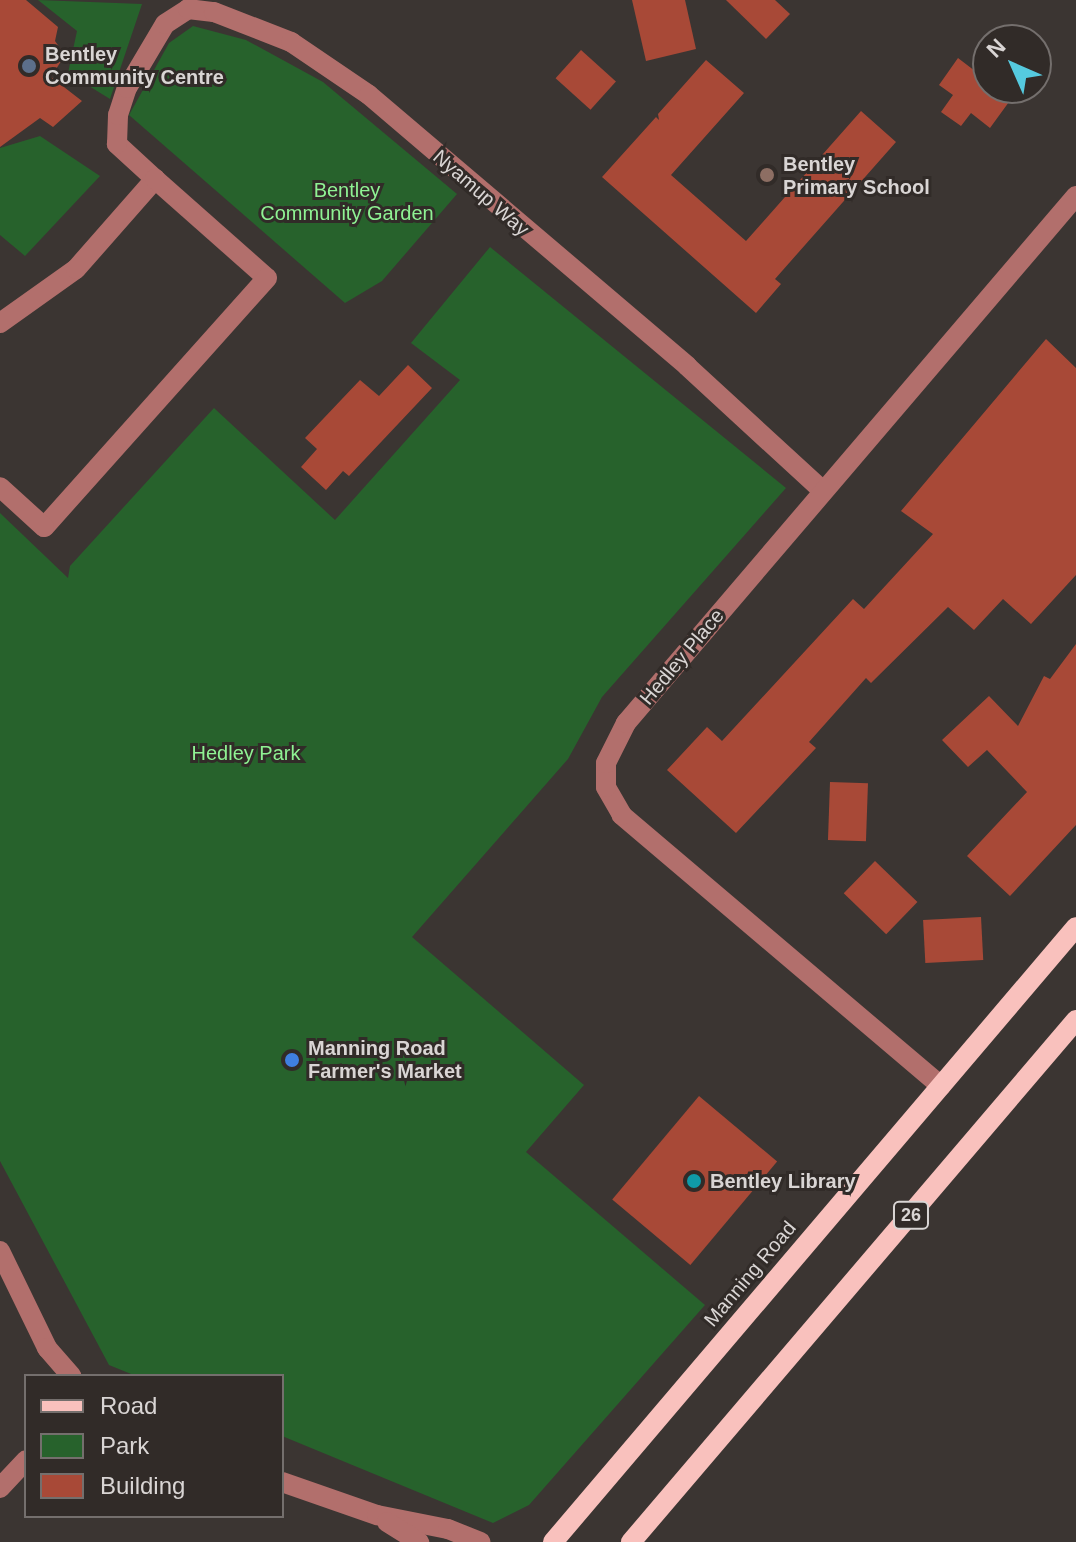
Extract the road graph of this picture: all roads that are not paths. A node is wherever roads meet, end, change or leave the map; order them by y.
1 (155, 179) junction
2 (1076, 196) edge
3 (0, 323) edge
4 (0, 487) edge
5 (823, 491) junction
6 (1076, 927) edge
7 (1076, 1020) edge
8 (941, 1086) junction
9 (0, 1251) edge
10 (69, 1374) edge
11 (24, 1462) edge
12 (284, 1483) edge
13 (0, 1488) edge
14 (377, 1515) junction
15 (419, 1542) edge
16 (481, 1542) edge
17 (553, 1542) edge
18 (631, 1542) edge

1 - 3 street
1 - 4 street
1 - 5 street, Nyamup Way
2 - 5 street, Hedley Place
5 - 8 street, Hedley Place
6 - 8 main road, Manning Road
7 - 18 main road, 26
8 - 17 main road, Manning Road
9 - 10 street
11 - 13 street
12 - 14 street
14 - 15 street
14 - 16 street

